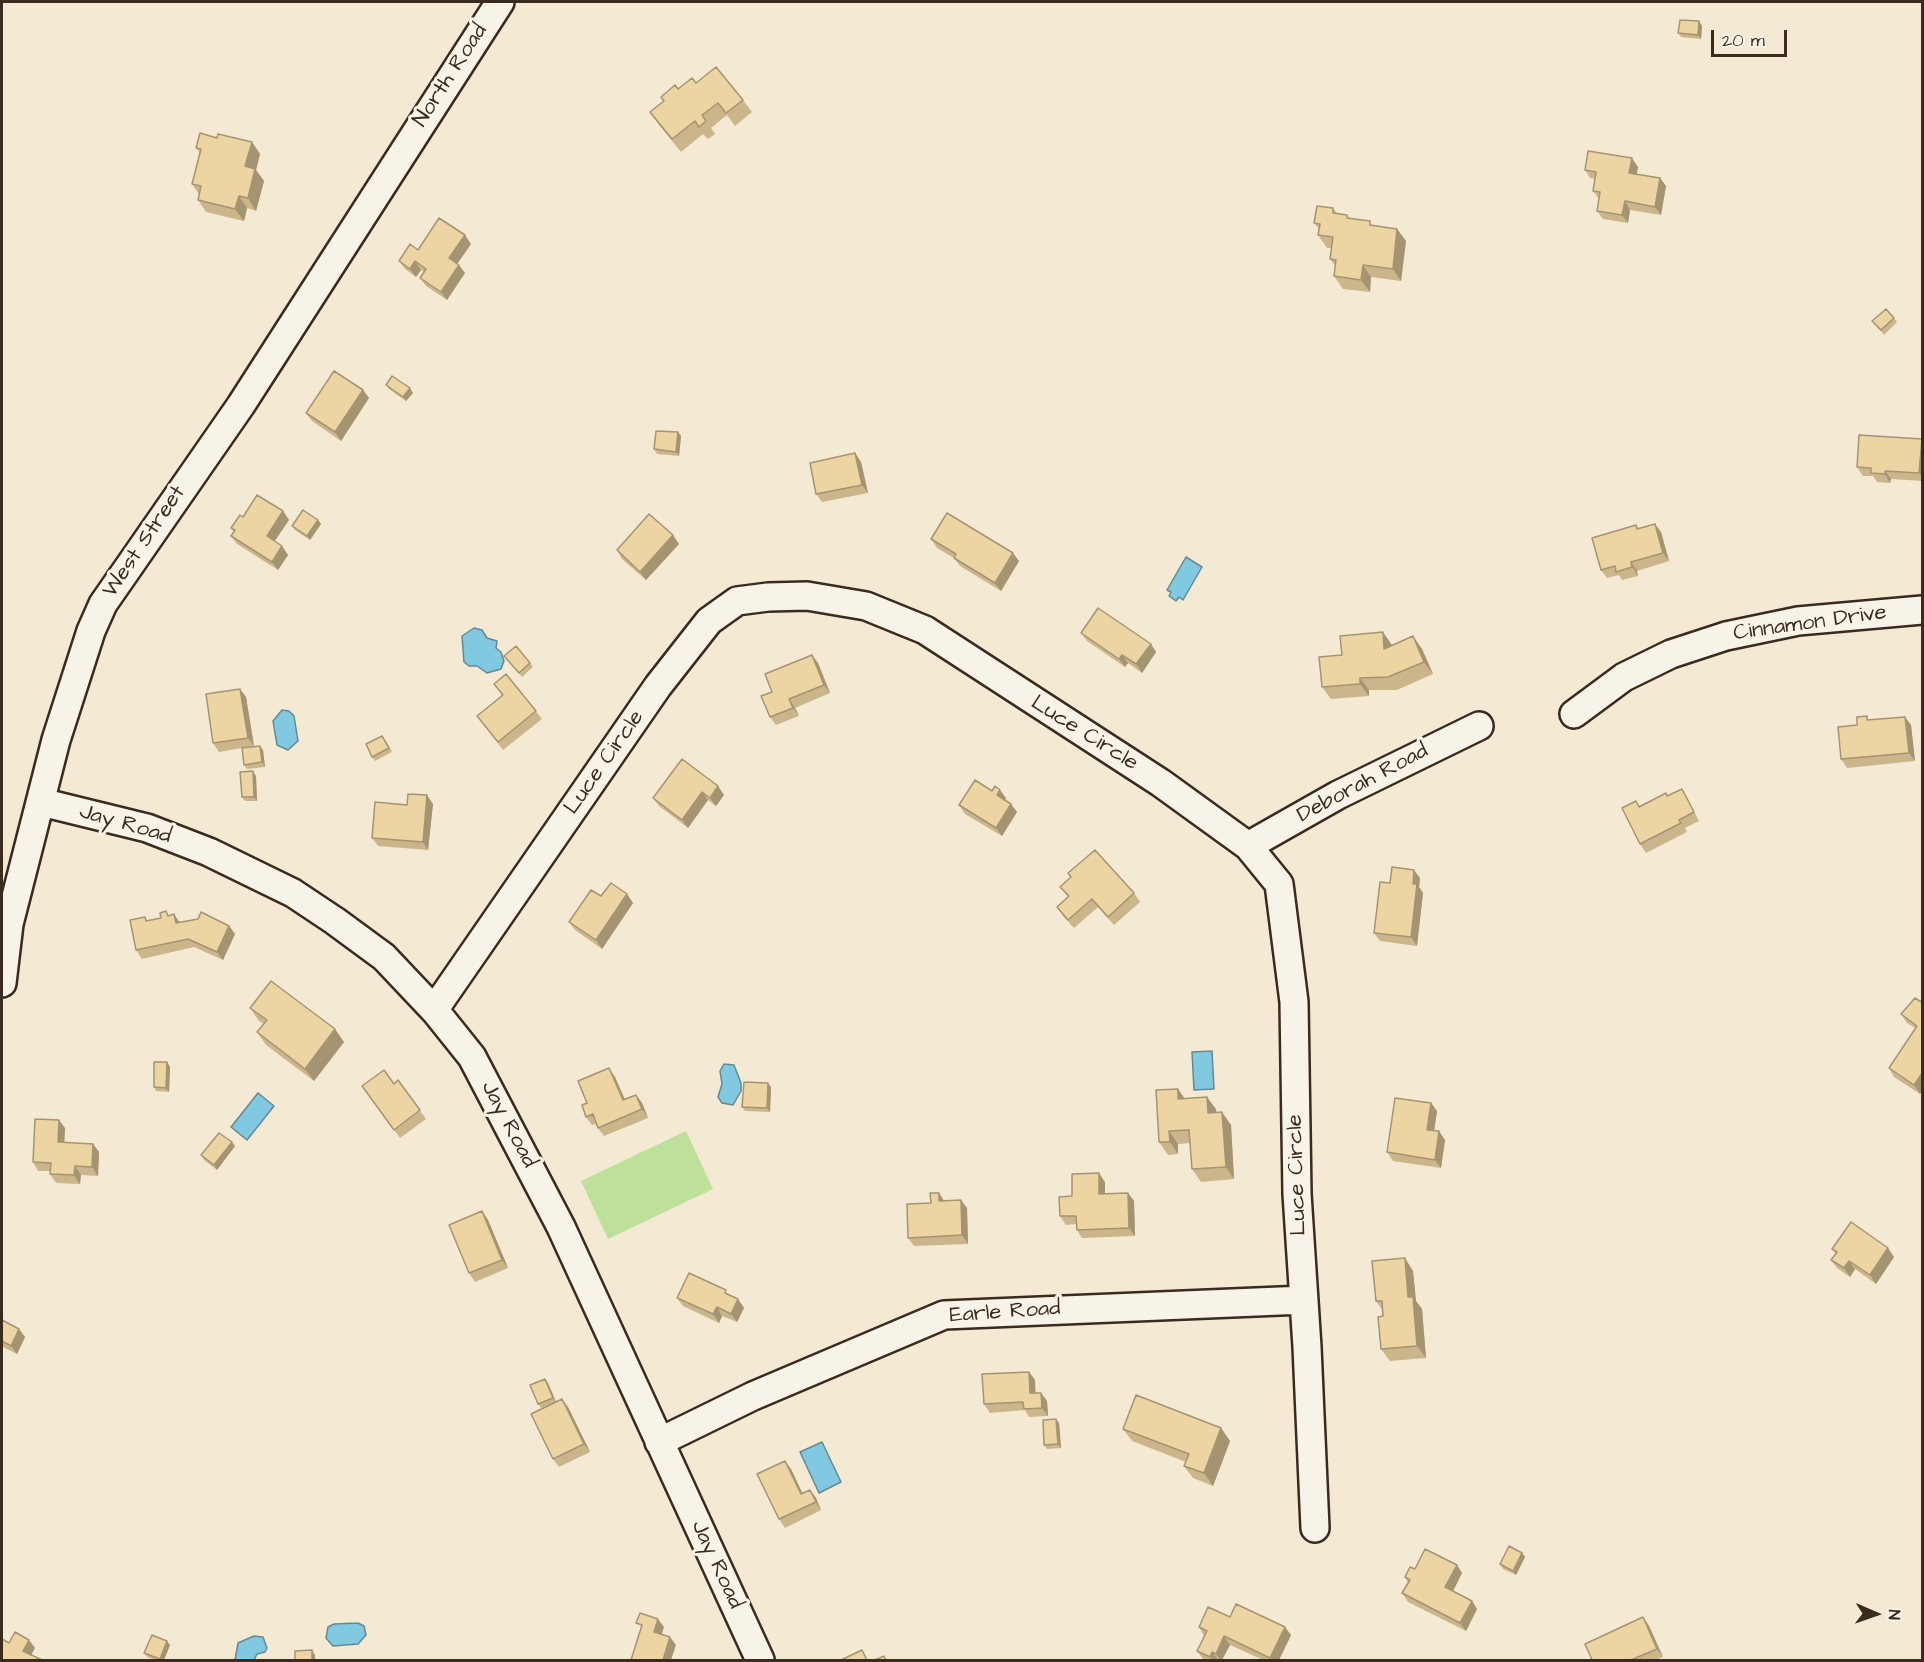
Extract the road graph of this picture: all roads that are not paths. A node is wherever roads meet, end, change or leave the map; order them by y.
1 (500, 2) edge
2 (403, 151) joint
3 (1923, 610) edge
4 (1574, 714) dead end
5 (1479, 726) dead end
6 (41, 802) junction
7 (1248, 846) junction
8 (2, 983) edge
9 (434, 1010) junction
10 (1304, 1300) junction
11 (659, 1442) junction
12 (1315, 1528) dead end
13 (760, 1660) edge

1 - 2 street, North Road
2 - 6 street, West Street
3 - 4 street, Cinnamon Drive
5 - 7 street, Deborah Road
6 - 8 street, West Street
6 - 9 street, Jay Road
7 - 9 street, Luce Circle
7 - 10 street, Luce Circle
9 - 11 street, Jay Road
10 - 11 street, Earle Road
10 - 12 street, Luce Circle
11 - 13 street, Jay Road

